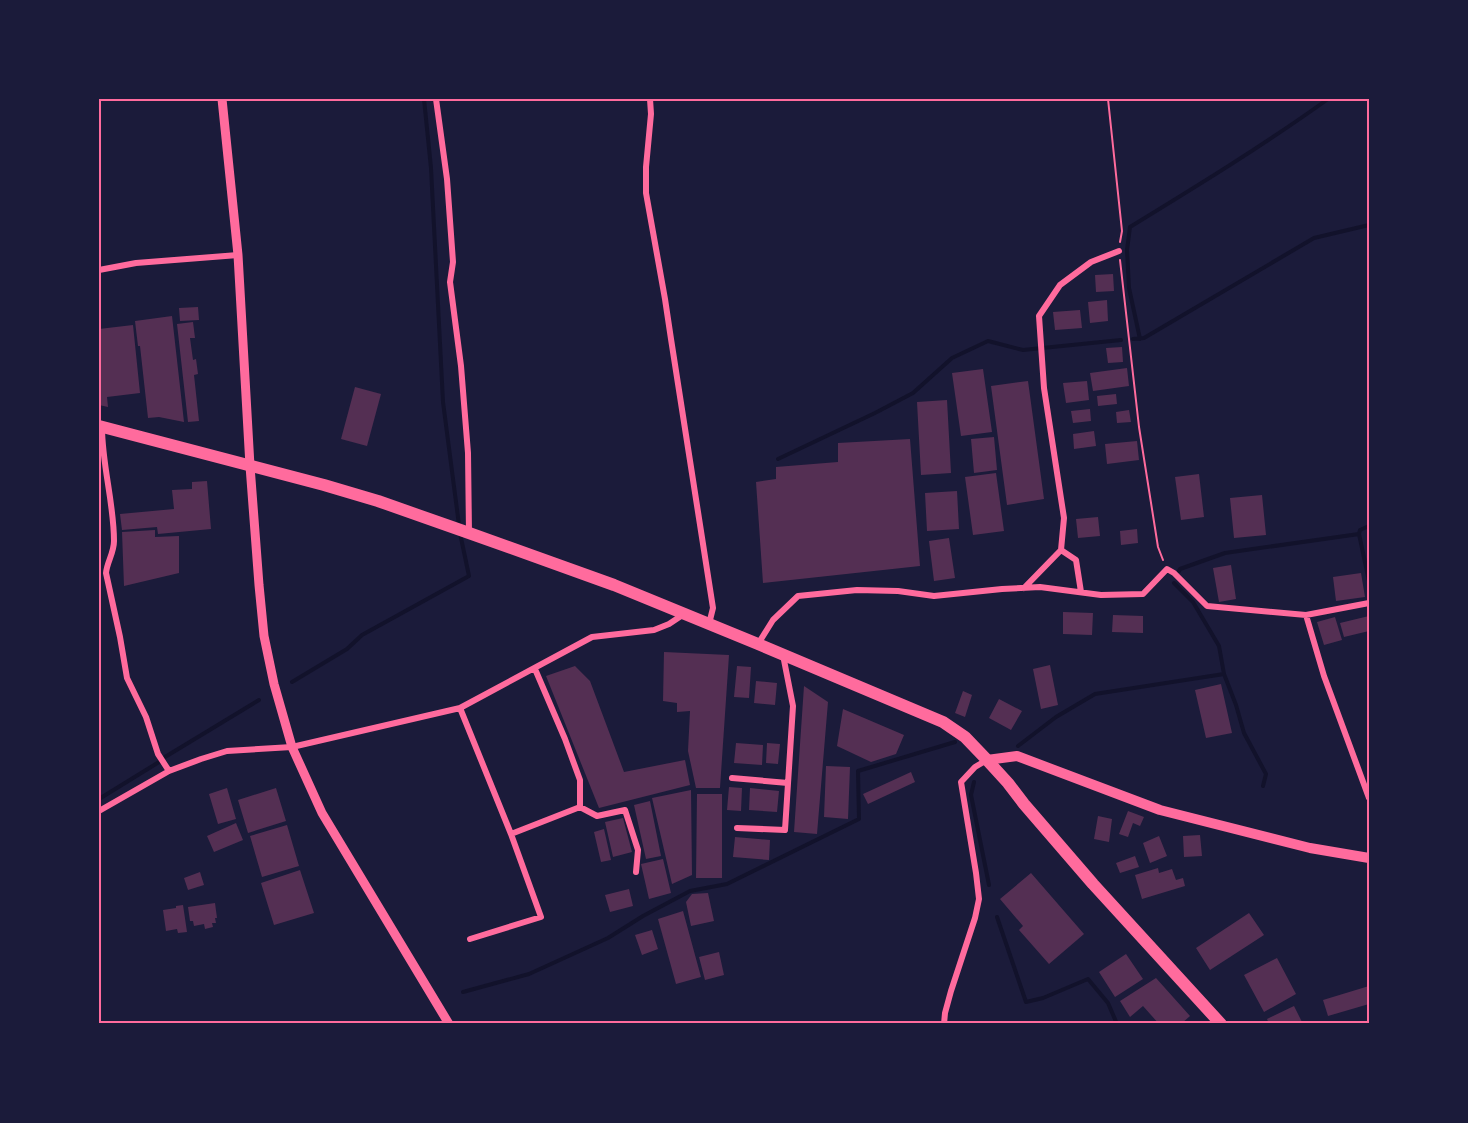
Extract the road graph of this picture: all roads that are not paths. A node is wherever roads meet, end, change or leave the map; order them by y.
1 (222, 99) edge
2 (436, 99) edge
3 (650, 99) edge
4 (1119, 251) road end
5 (238, 255) junction
6 (99, 270) edge
7 (100, 427) edge
8 (250, 466) junction
9 (467, 532) junction
10 (1061, 550) junction
11 (1024, 588) junction
12 (1081, 592) junction
13 (1369, 603) edge
14 (684, 614) junction
15 (1306, 615) junction
16 (709, 624) junction
17 (758, 644) junction
18 (783, 654) junction
19 (535, 669) junction
20 (460, 708) junction
21 (292, 747) junction
22 (987, 760) junction
23 (169, 771) junction
24 (732, 778) dead end
25 (788, 783) junction
26 (1369, 798) edge
27 (580, 807) junction
28 (99, 811) edge
29 (737, 828) dead end
30 (512, 834) junction
31 (1369, 858) edge
32 (636, 872) dead end
33 (471, 939) dead end
34 (449, 1024) edge
35 (944, 1024) edge
36 (1221, 1024) edge

1 - 5 street
2 - 9 street
3 - 16 street
4 - 10 street
5 - 6 street
5 - 8 street
7 - 8 highway
7 - 23 street
8 - 9 highway
8 - 21 street
9 - 14 highway
10 - 11 street
10 - 12 street
11 - 12 street
11 - 17 street
12 - 15 street
13 - 15 street
14 - 16 highway
14 - 19 street
15 - 26 street
16 - 17 highway
17 - 18 highway
18 - 22 highway
18 - 25 street
19 - 20 street
19 - 27 street
20 - 21 street
20 - 30 street
21 - 23 street
21 - 34 street
22 - 31 main road
22 - 35 street
22 - 36 highway
23 - 28 street
24 - 25 street
25 - 29 street
27 - 30 street
27 - 32 street
30 - 33 street

